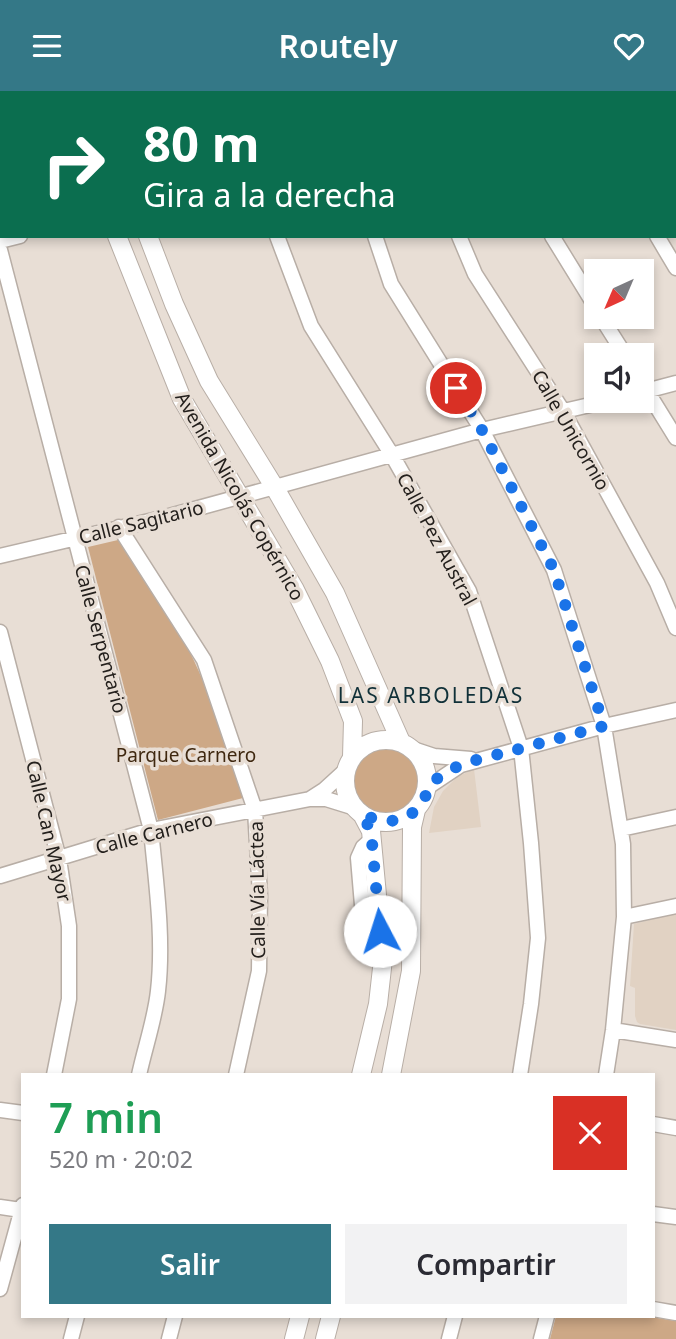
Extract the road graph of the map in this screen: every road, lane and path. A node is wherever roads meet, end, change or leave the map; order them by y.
1 (118, 238) edge
2 (149, 238) edge
3 (277, 238) edge
4 (377, 238) edge
5 (460, 238) edge
6 (553, 238) edge
7 (658, 238) edge
8 (0, 250) edge
9 (676, 268) edge
10 (584, 288) edge
11 (174, 304) junction
12 (146, 311) junction
13 (676, 383) edge
14 (654, 387) edge
15 (654, 404) edge
16 (584, 406) edge
17 (564, 411) junction
18 (482, 430) junction
19 (676, 437) edge
20 (392, 455) junction
21 (275, 488) junction
22 (241, 496) junction
23 (119, 527) junction
24 (75, 538) junction
25 (0, 556) edge
26 (676, 628) edge
27 (0, 632) edge
28 (676, 710) edge
29 (604, 726) junction
30 (407, 745) junction
31 (521, 748) junction
32 (479, 759) junction
33 (349, 763) junction
34 (428, 787) junction
35 (310, 799) junction
36 (255, 810) junction
37 (416, 810) junction
38 (359, 811) junction
39 (676, 817) edge
40 (621, 829) junction
41 (151, 830) junction
42 (59, 859) junction
43 (0, 876) edge
44 (676, 906) edge
45 (624, 917) junction
46 (613, 1030) junction
47 (676, 1040) edge
48 (54, 1073) edge
49 (139, 1073) edge
50 (236, 1073) edge
51 (361, 1073) edge
52 (391, 1073) edge
53 (520, 1073) edge
54 (606, 1073) edge
55 (0, 1110) edge
56 (21, 1113) edge
57 (655, 1124) edge
58 (676, 1128) edge
59 (0, 1207) edge
60 (21, 1208) edge
61 (21, 1212) edge
62 (655, 1214) edge
63 (676, 1217) edge
64 (0, 1289) edge
65 (655, 1309) edge
66 (676, 1313) edge
67 (76, 1318) edge
68 (174, 1318) edge
69 (299, 1318) edge
70 (330, 1318) edge
71 (454, 1318) edge
72 (546, 1318) edge
73 (71, 1339) edge
74 (169, 1339) edge
75 (294, 1339) edge
76 (325, 1339) edge
77 (449, 1339) edge
78 (541, 1339) edge

1 - 12 main road, Avenida Nicolás Copérnico
2 - 11 main road, Avenida Nicolás Copérnico
3 - 20 street, Calle Pez Austral
4 - 18 street
5 - 17 street, Calle Unicornio
6 - 10 street
7 - 9 street
8 - 24 street, Calle Serpentario
11 - 12 main road
11 - 21 main road, Avenida Nicolás Copérnico
12 - 22 main road, Avenida Nicolás Copérnico
13 - 14 street
15 - 19 street
16 - 17 street, Calle Sagitario
17 - 18 street, Calle Sagitario
17 - 26 street, Calle Unicornio
18 - 20 street, Calle Sagitario
18 - 29 street
20 - 21 street, Calle Sagitario
20 - 31 street, Calle Pez Austral
21 - 22 street, Calle Sagitario
21 - 30 main road, Avenida Nicolás Copérnico
22 - 23 street, Calle Sagitario
22 - 33 main road, Avenida Nicolás Copérnico
23 - 24 street, Calle Sagitario
23 - 36 street, Calle Vía Láctea
24 - 25 street, Calle Sagitario
24 - 41 street, Calle Serpentario
27 - 42 street, Calle Can Mayor
28 - 29 street
29 - 31 street
29 - 40 street
30 - 32 street
30 - 33 main road
30 - 34 main road
31 - 32 street
31 - 53 street, Calle Pez Austral
32 - 34 street
33 - 35 street, Calle Carnero
33 - 38 main road
34 - 37 main road
35 - 36 street, Calle Carnero
35 - 38 street, Calle Carnero
36 - 41 street, Calle Carnero
36 - 50 street, Calle Vía Láctea
37 - 38 main road
37 - 52 main road
38 - 51 main road
39 - 40 street
40 - 45 street
41 - 42 street, Calle Carnero
41 - 49 street, Calle Serpentario
42 - 43 street, Calle Carnero
42 - 48 street, Calle Can Mayor
44 - 45 street
45 - 46 street
46 - 47 street
46 - 54 street
55 - 56 street
57 - 58 street
59 - 60 street
61 - 64 street
62 - 63 street
65 - 66 street
67 - 73 street
68 - 74 street
69 - 75 main road
70 - 76 main road
71 - 77 street
72 - 78 street

